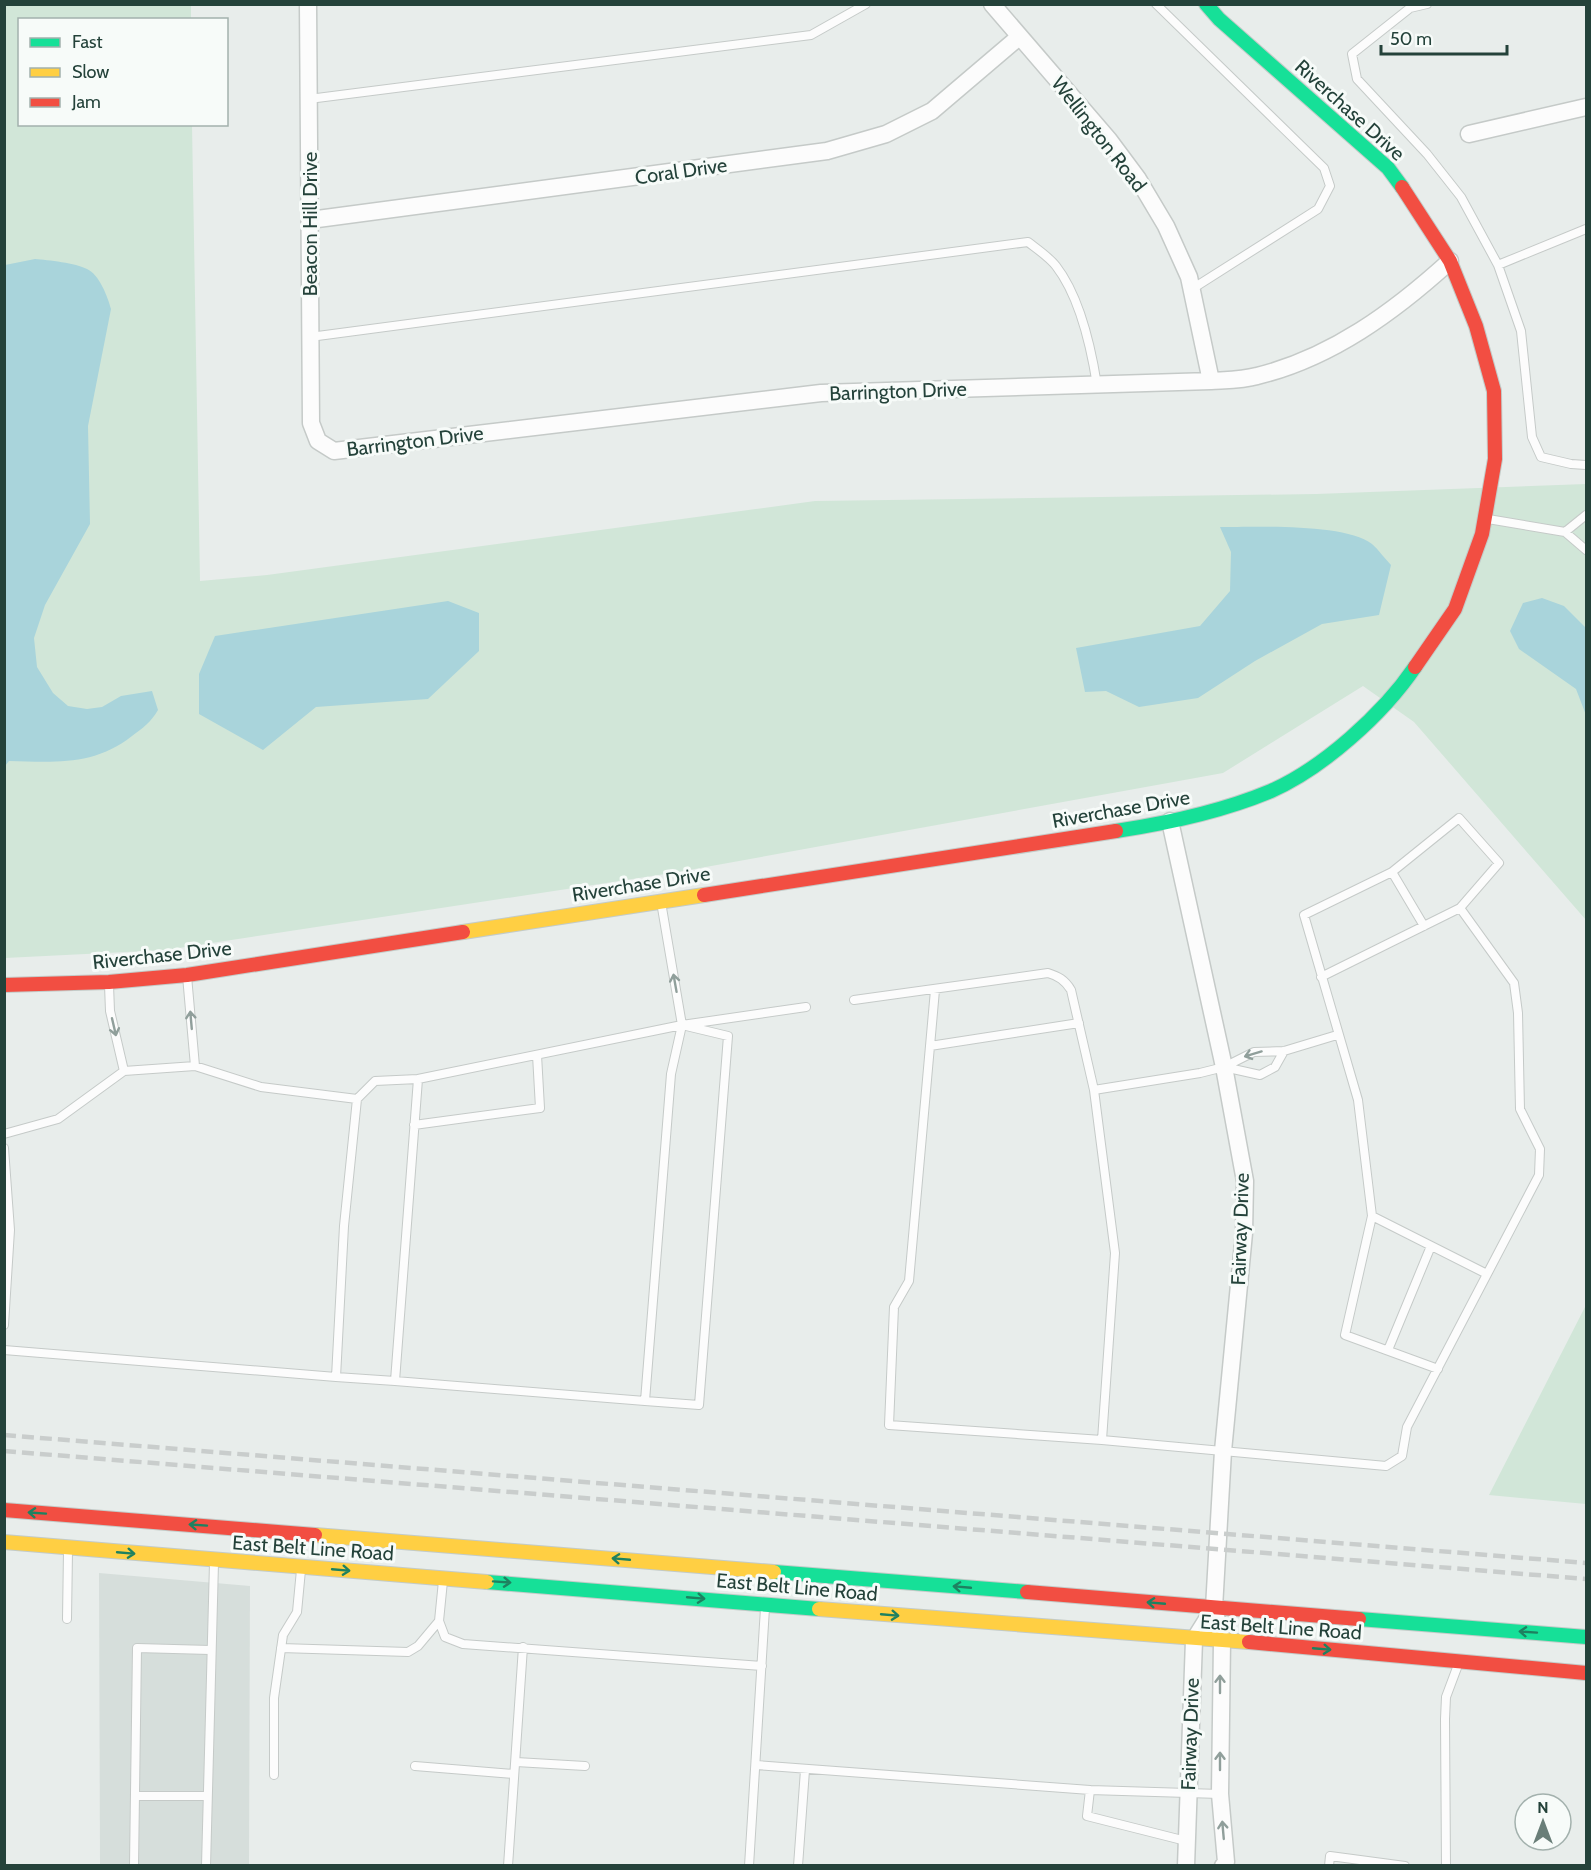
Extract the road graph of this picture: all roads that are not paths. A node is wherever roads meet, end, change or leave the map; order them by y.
1 (308, 4) edge
2 (866, 4) edge
3 (992, 4) edge
4 (1156, 4) edge
5 (1206, 4) edge
6 (1427, 4) edge
7 (1019, 37) junction
8 (309, 99) junction
9 (1587, 107) edge
10 (1469, 134) dead end
11 (309, 220) junction
12 (1587, 229) edge
13 (1450, 261) junction
14 (1498, 265) junction
15 (1191, 289) junction
16 (310, 337) junction
17 (1211, 381) junction
18 (1097, 385) junction
19 (318, 441) joint
20 (1587, 465) edge
21 (1587, 515) edge
22 (1484, 518) junction
23 (1565, 532) junction
24 (1587, 550) edge
25 (1170, 821) junction
26 (1392, 872) junction
27 (661, 900) junction
28 (1460, 908) junction
29 (1424, 926) junction
30 (187, 975) junction
31 (1321, 977) junction
32 (109, 982) junction
33 (4, 985) edge
34 (935, 990) junction
35 (854, 1000) dead end
36 (806, 1007) dead end
37 (1079, 1023) junction
38 (682, 1025) junction
39 (1337, 1035) junction
40 (930, 1046) junction
41 (1284, 1051) junction
42 (537, 1055) junction
43 (195, 1066) junction
44 (1224, 1067) junction
45 (124, 1071) junction
46 (418, 1079) junction
47 (1094, 1090) junction
48 (357, 1099) junction
49 (414, 1125) junction
50 (4, 1134) edge
51 (4, 1148) edge
52 (1372, 1216) junction
53 (1431, 1246) junction
54 (1487, 1274) junction
55 (4, 1325) edge
56 (4, 1350) edge
57 (1388, 1350) junction
58 (1438, 1369) junction
59 (336, 1377) junction
60 (395, 1382) junction
61 (645, 1401) junction
62 (1102, 1440) junction
63 (1223, 1451) junction
64 (4, 1510) edge
65 (69, 1532) junction
66 (4, 1542) edge
67 (214, 1560) junction
68 (444, 1561) junction
69 (302, 1566) junction
70 (766, 1604) junction
71 (1215, 1608) junction
72 (67, 1619) dead end
73 (439, 1621) junction
74 (1587, 1637) edge
75 (1194, 1640) junction
76 (1222, 1641) junction
77 (523, 1647) junction
78 (281, 1648) junction
79 (210, 1650) junction
80 (1460, 1661) junction
81 (762, 1666) junction
82 (1587, 1673) edge
83 (516, 1762) junction
84 (756, 1765) junction
85 (415, 1766) dead end
86 (585, 1766) dead end
87 (806, 1770) junction
88 (514, 1774) junction
89 (274, 1775) dead end
90 (1089, 1790) junction
91 (1188, 1793) junction
92 (1220, 1794) junction
93 (135, 1796) junction
94 (207, 1796) junction
95 (1186, 1841) junction
96 (134, 1866) edge
97 (206, 1866) edge
98 (508, 1866) edge
99 (749, 1866) edge
100 (798, 1866) edge
101 (1186, 1866) edge
102 (1224, 1866) edge
103 (1329, 1866) edge
104 (1405, 1866) edge
105 (1446, 1866) edge

1 - 8 street, Beacon Hill Drive
2 - 8 lane
3 - 7 street, Wellington Road
4 - 15 lane
5 - 13 main road, Riverchase Drive
6 - 14 lane
7 - 11 street, Coral Drive
7 - 15 street, Wellington Road
8 - 11 street, Beacon Hill Drive
9 - 10 street
11 - 16 street, Beacon Hill Drive
12 - 14 lane
13 - 17 street, Barrington Drive
13 - 22 main road, Riverchase Drive
14 - 20 lane
15 - 17 street, Wellington Road
16 - 18 lane
16 - 19 street, Beacon Hill Drive
17 - 18 street, Barrington Drive
18 - 19 street, Barrington Drive
21 - 23 lane
22 - 23 lane
22 - 25 main road, Riverchase Drive
23 - 24 lane
25 - 27 main road, Riverchase Drive
25 - 44 street, Fairway Drive
26 - 28 lane
26 - 29 lane
26 - 31 lane
27 - 30 main road, Riverchase Drive
38 -> 27 lane
28 - 29 lane
28 - 54 lane
29 - 31 lane
30 - 32 main road, Riverchase Drive
43 -> 30 lane
31 - 39 lane
32 - 33 main road, Riverchase Drive
32 -> 45 lane
34 - 35 lane
34 - 37 lane
34 - 40 lane
36 - 38 lane
37 - 40 lane
37 - 47 lane
38 - 42 lane
38 - 61 lane
38 - 61 lane
39 - 41 lane
39 - 52 lane
40 - 62 lane
41 -> 44 lane
41 - 44 lane
42 - 46 lane
42 - 49 lane
43 - 45 lane
43 - 48 lane
44 - 47 lane
44 - 63 street, Fairway Drive
45 - 50 lane
46 - 48 lane
46 - 49 lane
47 - 62 lane
48 - 59 lane
49 - 60 lane
51 - 55 lane
52 - 53 lane
52 - 57 lane
53 - 54 lane
53 - 57 lane
54 - 58 lane
56 - 59 lane
57 - 58 lane
58 - 63 lane
59 - 60 lane
60 - 61 lane
62 - 63 lane
63 - 71 street, Fairway Drive
65 -> 64 main road, East Belt Line Road
65 - 66 main road, East Belt Line Road
65 -> 67 main road, East Belt Line Road
68 -> 65 main road, East Belt Line Road
65 - 72 lane
67 - 69 main road, East Belt Line Road
67 - 79 lane
69 -> 68 main road, East Belt Line Road
68 -> 70 main road, East Belt Line Road
71 -> 68 main road, East Belt Line Road
68 - 73 lane
69 - 78 lane
70 -> 75 main road, East Belt Line Road
70 - 81 lane
74 -> 71 main road, East Belt Line Road
71 - 75 street
71 - 76 street, Fairway Drive
73 - 77 lane
73 - 78 lane
75 - 76 main road, East Belt Line Road
75 - 91 street, Fairway Drive
76 -> 80 main road, East Belt Line Road
92 -> 76 street, Fairway Drive
77 - 81 lane
77 - 83 lane
78 - 89 lane
79 - 93 lane
79 - 94 lane
80 - 82 main road, East Belt Line Road
80 - 105 lane
81 - 84 lane
83 - 86 lane
83 - 88 lane
84 - 87 lane
84 - 99 lane
85 - 88 lane
87 - 90 lane
87 - 100 lane
88 - 98 lane
90 - 91 lane
90 - 95 lane
91 - 92 lane
91 - 95 street, Fairway Drive
102 -> 92 street, Fairway Drive
93 - 94 lane
93 - 96 lane
94 - 97 lane
95 - 101 street, Fairway Drive
103 - 104 lane

